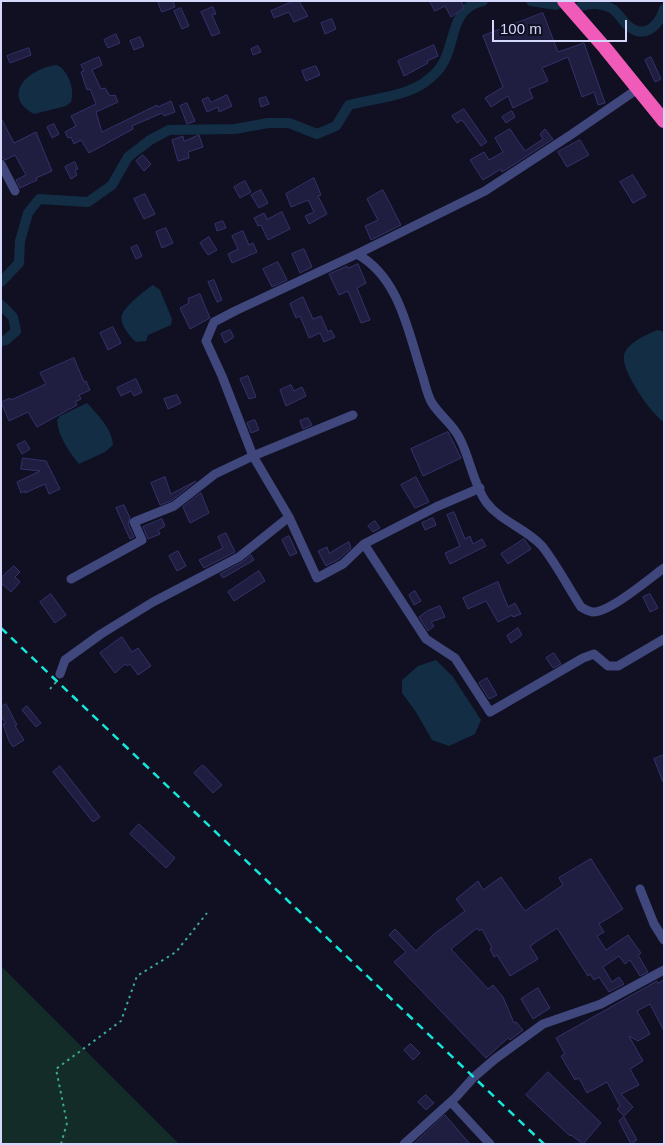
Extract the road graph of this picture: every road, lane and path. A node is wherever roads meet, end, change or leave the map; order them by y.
1 (564, 1) edge
2 (638, 88) junction
3 (664, 121) edge
4 (1, 164) edge
5 (15, 191) dead end
6 (357, 254) junction
7 (353, 415) dead end
8 (253, 456) junction
9 (480, 488) junction
10 (289, 517) junction
11 (364, 544) junction
12 (664, 568) edge
13 (72, 579) dead end
14 (664, 639) edge
15 (60, 674) dead end
16 (640, 889) dead end
17 (207, 914) dead end
18 (664, 940) edge
19 (664, 970) edge
20 (451, 1102) junction
21 (61, 1144) edge
22 (404, 1144) edge
23 (490, 1144) edge

1 - 2 highway
2 - 3 highway
2 - 6 street
4 - 5 street
6 - 8 street
6 - 9 street
7 - 8 street
8 - 10 street
8 - 13 street
9 - 11 street
9 - 12 street
10 - 11 street
10 - 15 street
11 - 14 street
16 - 18 street
17 - 21 path
19 - 20 street
20 - 22 street
20 - 23 street

